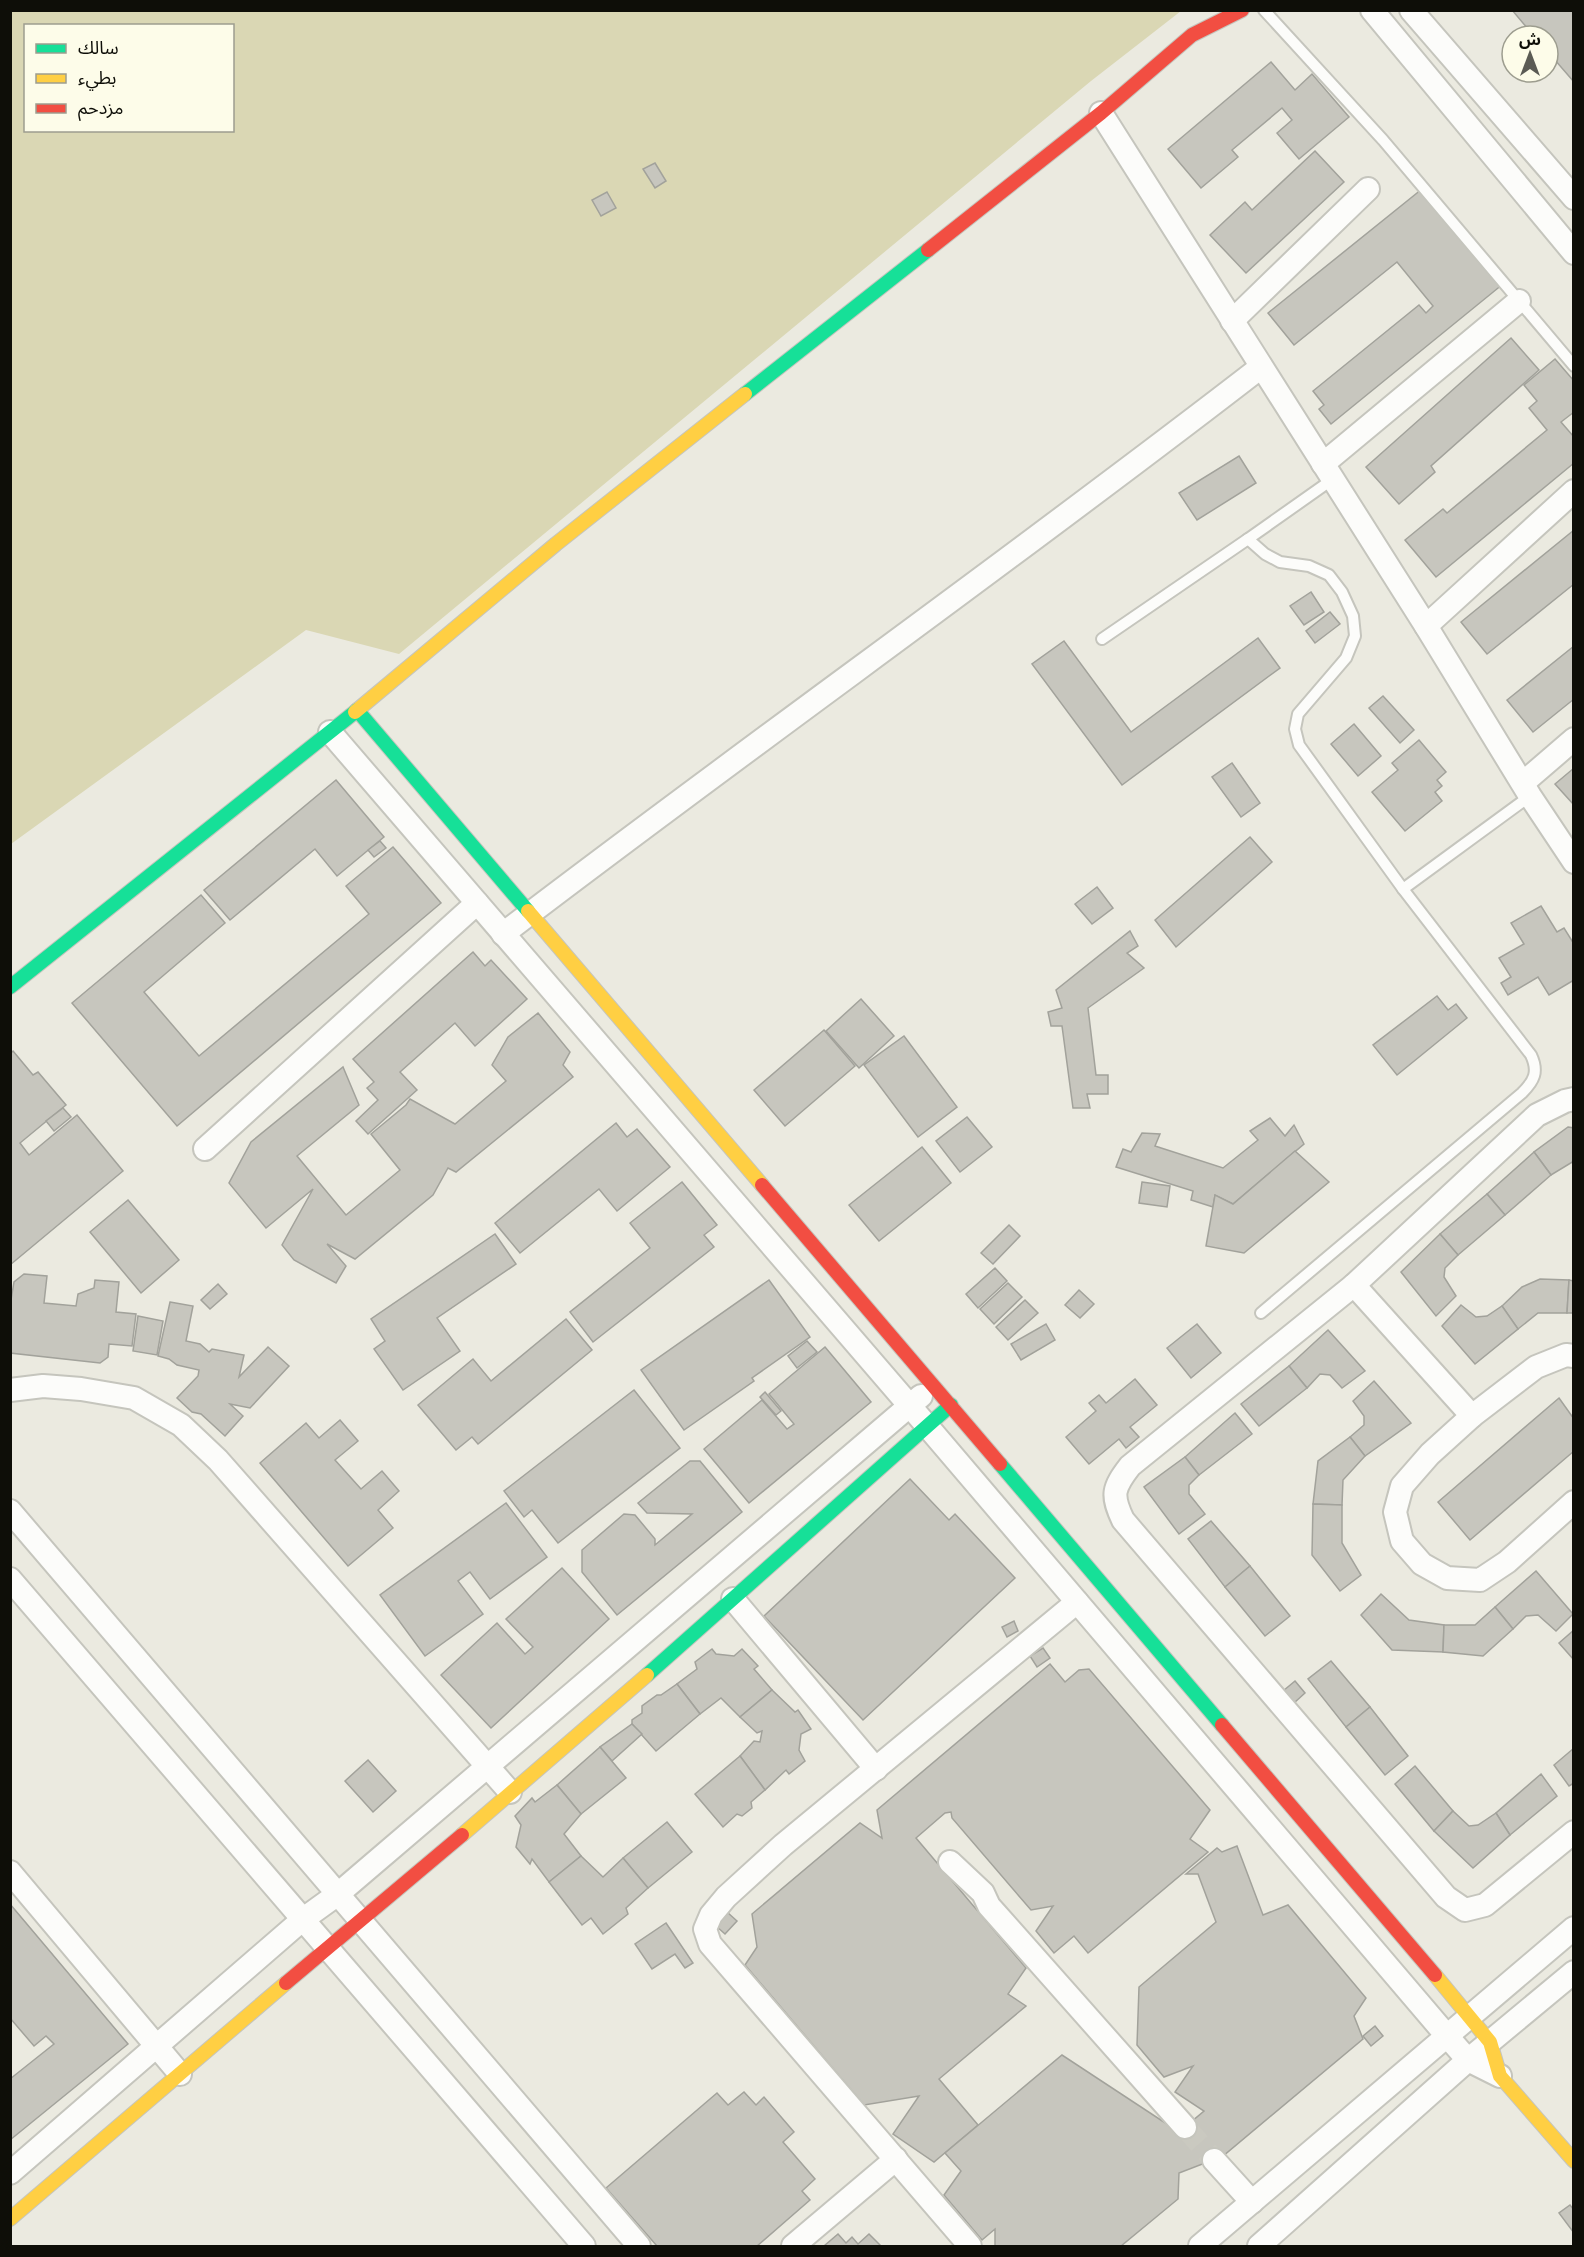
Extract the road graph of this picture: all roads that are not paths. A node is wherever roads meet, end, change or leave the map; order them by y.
1 (1209, 10) edge
2 (1242, 10) edge
3 (1264, 10) edge
4 (1372, 10) edge
5 (1411, 10) edge
6 (1192, 35) junction
7 (1101, 113) junction
8 (1368, 189) dead end
9 (1574, 198) edge
10 (1574, 253) edge
11 (1520, 301) junction
12 (1232, 321) junction
13 (1574, 366) edge
14 (1261, 367) junction
15 (1328, 472) junction
16 (1574, 491) edge
17 (1248, 539) junction
18 (1426, 626) junction
19 (1102, 639) dead end
20 (357, 710) junction
21 (330, 732) junction
22 (1574, 739) edge
23 (1527, 790) junction
24 (1574, 862) edge
25 (1403, 889) junction
26 (477, 903) junction
27 (531, 913) junction
28 (503, 934) junction
29 (10, 987) edge
30 (1574, 1099) edge
31 (205, 1149) dead end
32 (1354, 1285) junction
33 (1261, 1313) dead end
34 (1574, 1356) edge
35 (934, 1386) junction
36 (10, 1390) edge
37 (951, 1405) junction
38 (910, 1406) junction
39 (1472, 1416) junction
40 (928, 1427) junction
41 (10, 1511) edge
42 (1569, 1517) edge
43 (10, 1579) edge
44 (733, 1599) junction
45 (1077, 1602) junction
46 (487, 1767) junction
47 (876, 1769) junction
48 (510, 1792) junction
49 (1574, 1832) edge
50 (950, 1862) dead end
51 (10, 1872) edge
52 (338, 1894) junction
53 (360, 1919) junction
54 (302, 1920) junction
55 (1574, 1928) edge
56 (327, 1948) junction
57 (1574, 1972) edge
58 (1470, 2016) junction
59 (1447, 2036) junction
60 (1490, 2042) junction
61 (157, 2047) junction
62 (1468, 2060) junction
63 (180, 2074) junction
64 (1500, 2076) junction
65 (1185, 2127) tunnel mouth
66 (896, 2159) junction
67 (1214, 2160) tunnel mouth
68 (1574, 2161) edge
69 (10, 2173) edge
70 (1252, 2202) junction
71 (10, 2219) edge
72 (584, 2247) edge
73 (639, 2247) edge
74 (793, 2247) edge
75 (970, 2247) edge
76 (1200, 2247) edge
77 (1259, 2247) edge

1 - 6 street
2 - 6 street
3 - 11 lane
4 - 10 street
5 - 9 street
6 - 7 street
7 - 12 street
7 - 20 street
8 - 12 street
11 - 13 lane
11 - 15 street
12 - 14 street
14 - 15 street
14 - 27 street
15 - 17 lane
15 - 18 street
16 - 18 street
17 - 19 lane
17 - 25 lane
18 - 23 street
20 - 21 street
20 - 27 street
21 - 26 street
21 - 29 street
22 - 23 street
23 - 24 street
23 - 25 lane
25 - 33 lane
26 - 28 street
26 - 31 street
27 - 28 street
27 - 35 street
28 - 38 street
30 - 32 street
32 - 39 street
32 - 49 street
34 - 39 street
35 - 37 street
35 - 38 street
36 - 46 street
37 - 40 street
37 - 58 street
38 - 40 street
38 - 46 street
39 - 42 street
40 - 44 street
40 - 45 street
41 - 52 street
43 - 54 street
44 - 47 street
44 - 48 street
45 - 47 street
45 - 59 street
46 - 48 street
46 - 52 street
47 - 66 street
48 - 53 street
50 - 65 street
51 - 61 street
52 - 53 street
52 - 54 street
53 - 56 street
53 - 73 street
54 - 56 street
54 - 61 street
55 - 58 street
56 - 63 street
56 - 72 street
57 - 60 street
58 - 59 street
58 - 60 street
59 - 62 street
59 - 70 street
60 - 62 street
60 - 64 street
61 - 63 street
61 - 69 street
62 - 64 street
62 - 77 street
63 - 71 street
64 - 68 street
66 - 74 street
66 - 75 street
67 - 70 street
70 - 76 street

